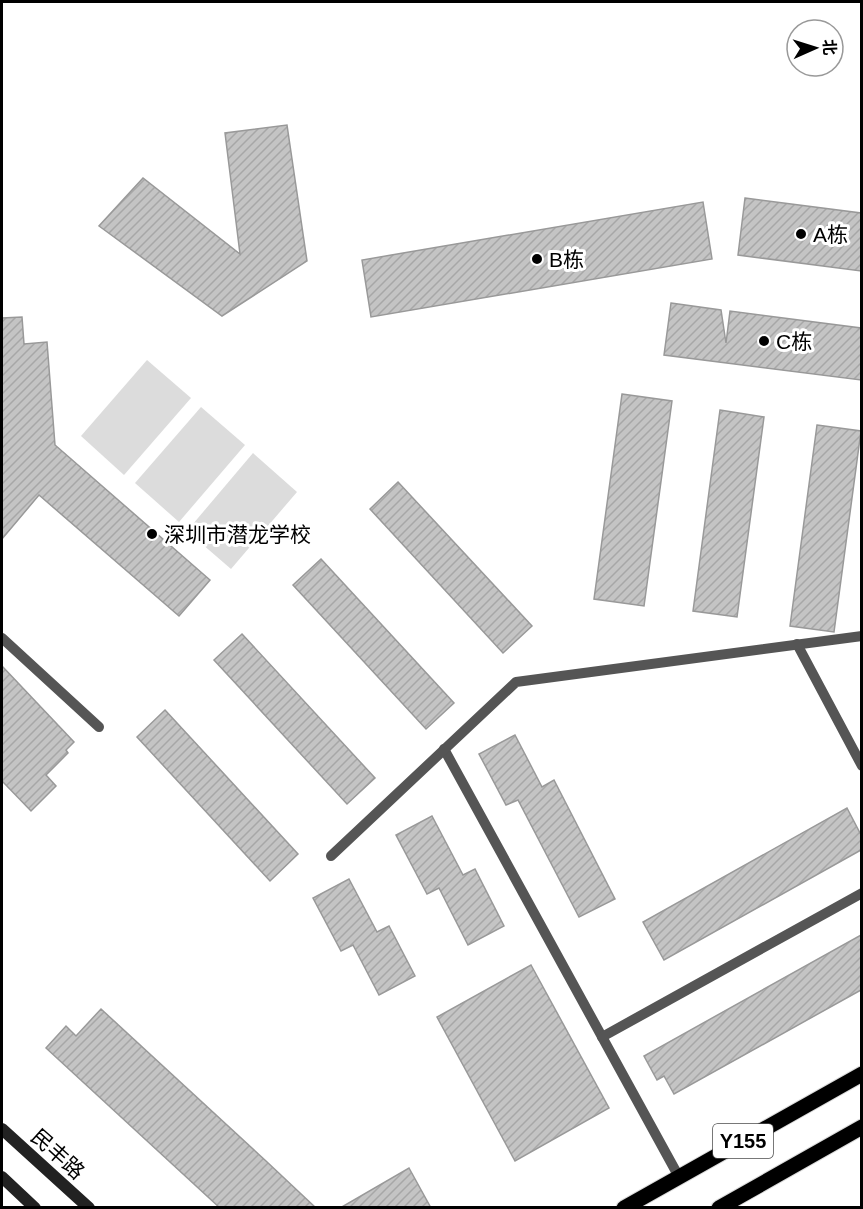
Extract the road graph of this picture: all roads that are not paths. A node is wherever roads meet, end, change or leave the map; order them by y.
1 (861, 636) edge
2 (2, 638) edge
3 (797, 644) junction
4 (99, 727) dead end
5 (444, 750) junction
6 (861, 766) edge
7 (331, 856) dead end
8 (861, 893) edge
9 (602, 1037) junction
10 (861, 1074) edge
11 (861, 1126) edge
12 (2, 1129) edge
13 (2, 1177) edge
14 (679, 1177) junction
15 (35, 1208) edge
16 (88, 1208) edge
17 (624, 1208) edge
18 (719, 1208) edge

1 - 3 lane
2 - 4 lane
3 - 5 lane
3 - 6 lane
5 - 7 lane
5 - 9 lane
8 - 9 lane
9 - 14 lane
10 - 14 main road, Y155
11 - 18 main road, Y155
12 - 16 main road, 民丰路
13 - 15 main road
14 - 17 main road, Y155

